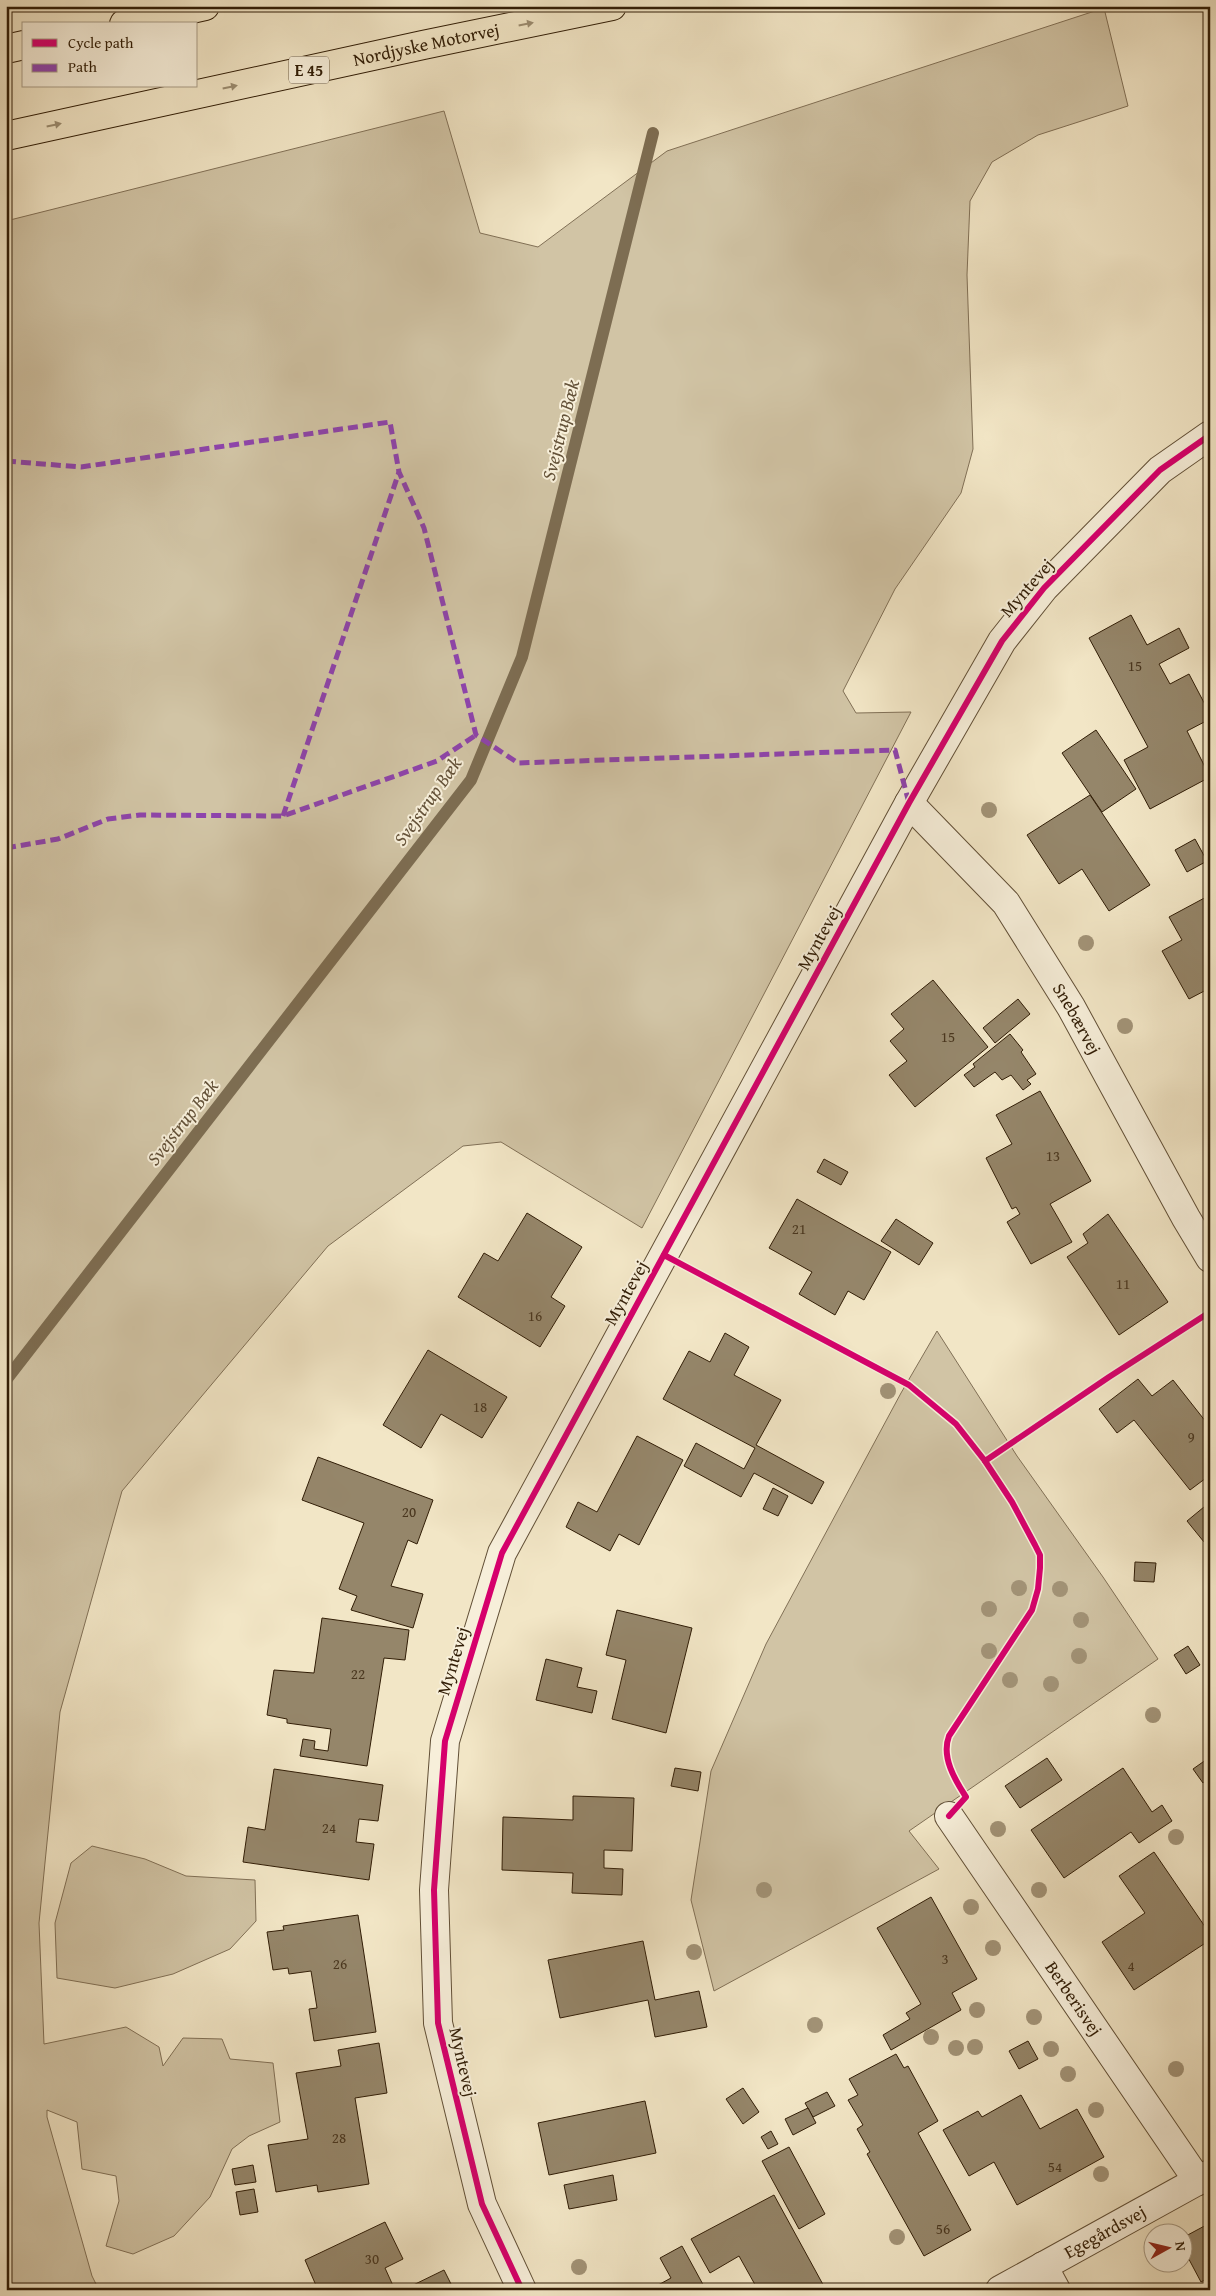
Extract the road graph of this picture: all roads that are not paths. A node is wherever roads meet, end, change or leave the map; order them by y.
1 (205, 6) edge
2 (612, 6) edge
3 (133, 22) edge
4 (22, 46) edge
5 (6, 49) edge
6 (6, 136) edge
7 (1210, 435) edge
8 (909, 803) junction
9 (1210, 1258) edge
10 (949, 1816) dead end
11 (1204, 2177) edge
12 (1043, 2266) junction
13 (522, 2290) edge
14 (1000, 2290) edge
15 (1056, 2290) edge

1 - 3 highway
6 -> 2 highway, Nordjyske Motorvej / E 45
4 - 5 highway
7 - 8 street, Myntevej
8 - 9 street, Snebærvej
8 - 13 street, Myntevej
10 - 11 street, Berberisvej
11 - 12 street, Egegårdsvej
12 - 14 street, Egegårdsvej
12 - 15 street

